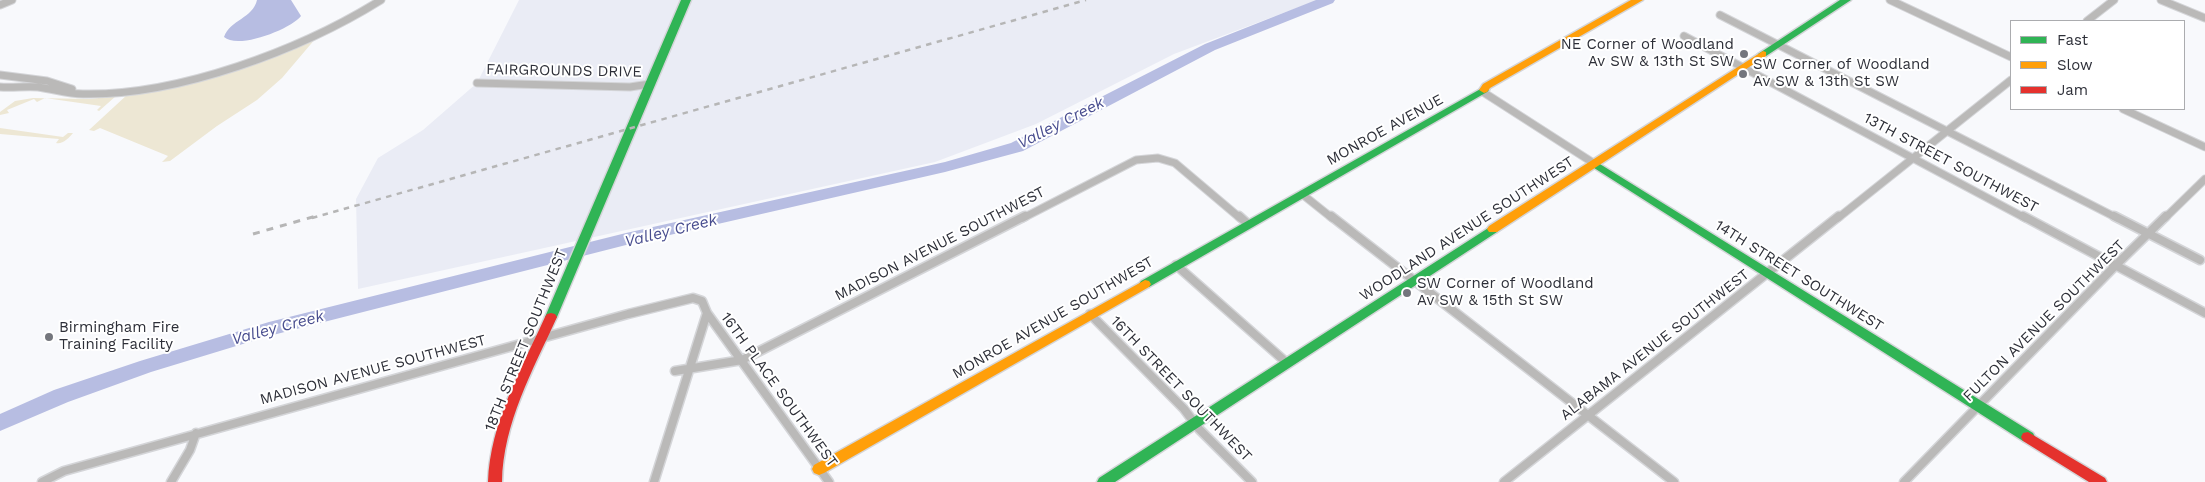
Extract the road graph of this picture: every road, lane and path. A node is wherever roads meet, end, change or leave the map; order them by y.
1 (12, 0) edge
2 (381, 0) edge
3 (686, 0) edge
4 (1638, 0) edge
5 (1846, 0) edge
6 (1890, 0) edge
7 (2114, 0) edge
8 (2161, 0) edge
9 (0, 5) edge
10 (1720, 14) dead end
11 (2205, 18) edge
12 (2088, 20) edge
13 (1684, 36) dead end
14 (1777, 44) junction
15 (2010, 56) edge
16 (1744, 67) junction
17 (0, 75) edge
18 (2010, 81) edge
19 (477, 83) dead end
20 (650, 84) junction
21 (0, 86) edge
22 (1483, 92) junction
23 (84, 94) junction
24 (2126, 110) edge
25 (1948, 130) junction
26 (2205, 147) edge
27 (1913, 158) junction
28 (1595, 164) junction
29 (2205, 179) edge
30 (1302, 194) junction
31 (1248, 224) junction
32 (2150, 234) junction
33 (2200, 260) dead end
34 (1176, 266) junction
35 (2116, 266) junction
36 (1769, 274) junction
37 (1414, 281) junction
38 (707, 313) junction
39 (2205, 313) edge
40 (1090, 314) junction
41 (541, 338) junction
42 (742, 360) junction
43 (1287, 363) junction
44 (690, 370) junction
45 (675, 372) dead end
46 (1978, 407) junction
47 (1588, 416) junction
48 (1196, 422) junction
49 (196, 433) junction
50 (819, 469) junction
51 (42, 482) edge
52 (170, 482) edge
53 (495, 482) edge
54 (654, 482) edge
55 (829, 482) edge
56 (1104, 482) edge
57 (1252, 482) edge
58 (1504, 482) edge
59 (1674, 482) edge
60 (1904, 482) edge
61 (2100, 482) edge

1 - 9 street
2 - 23 street
3 - 20 street, 18TH STREET SOUTHWEST
4 - 22 street
5 - 14 street, WOODLAND AVENUE SOUTHWEST
6 - 15 street
7 - 12 street
8 - 11 street
10 - 14 street
13 - 16 street, 13TH STREET SOUTHWEST
14 - 16 street, WOODLAND AVENUE SOUTHWEST
14 - 25 street
16 - 27 street, 13TH STREET SOUTHWEST
16 - 28 street, WOODLAND AVENUE SOUTHWEST
17 - 23 street
18 - 25 street, ALABAMA AVENUE SOUTHWEST
19 - 20 street, FAIRGROUNDS DRIVE
20 - 41 street, 18TH STREET SOUTHWEST
21 - 23 street
22 - 28 street, 14TH STREET SOUTHWEST
22 - 30 street, MONROE AVENUE
24 - 26 street
25 - 27 street, ALABAMA AVENUE SOUTHWEST
25 - 32 street
27 - 35 street, 13TH STREET SOUTHWEST
27 - 36 street, ALABAMA AVENUE SOUTHWEST
28 - 36 street, 14TH STREET SOUTHWEST
28 - 37 street, WOODLAND AVENUE SOUTHWEST
29 - 32 street, FULTON AVENUE SOUTHWEST
30 - 31 street, MONROE AVENUE SOUTHWEST
30 - 37 street
31 - 34 street, MONROE AVENUE SOUTHWEST
31 - 42 street, MADISON AVENUE SOUTHWEST
32 - 33 street
32 - 35 street, FULTON AVENUE SOUTHWEST
34 - 40 street, MONROE AVENUE SOUTHWEST
34 - 43 street
35 - 39 street, 13TH STREET SOUTHWEST
35 - 46 street, FULTON AVENUE SOUTHWEST
36 - 46 street, 14TH STREET SOUTHWEST
36 - 47 street, ALABAMA AVENUE SOUTHWEST
37 - 43 street, WOODLAND AVENUE SOUTHWEST
37 - 47 street
38 - 41 street, MADISON AVENUE SOUTHWEST
38 - 42 street, 16TH PLACE SOUTHWEST
38 - 44 street
40 - 48 street, 16TH STREET SOUTHWEST
40 - 50 street, MONROE AVENUE SOUTHWEST
41 - 49 street, MADISON AVENUE SOUTHWEST
41 - 53 street, 18TH STREET SOUTHWEST
42 - 44 street, MADISON AVENUE SOUTHWEST
42 - 50 street, 16TH PLACE SOUTHWEST
43 - 48 street, WOODLAND AVENUE SOUTHWEST
44 - 45 street, MADISON AVENUE SOUTHWEST
44 - 54 street
46 - 60 street, FULTON AVENUE SOUTHWEST
46 - 61 street, 14TH STREET SOUTHWEST
47 - 58 street, ALABAMA AVENUE SOUTHWEST
47 - 59 street
48 - 56 street, WOODLAND AVENUE SOUTHWEST
48 - 57 street, 16TH STREET SOUTHWEST
49 - 51 street, MADISON AVENUE SOUTHWEST
49 - 52 street
50 - 55 street, 16TH PLACE SOUTHWEST

